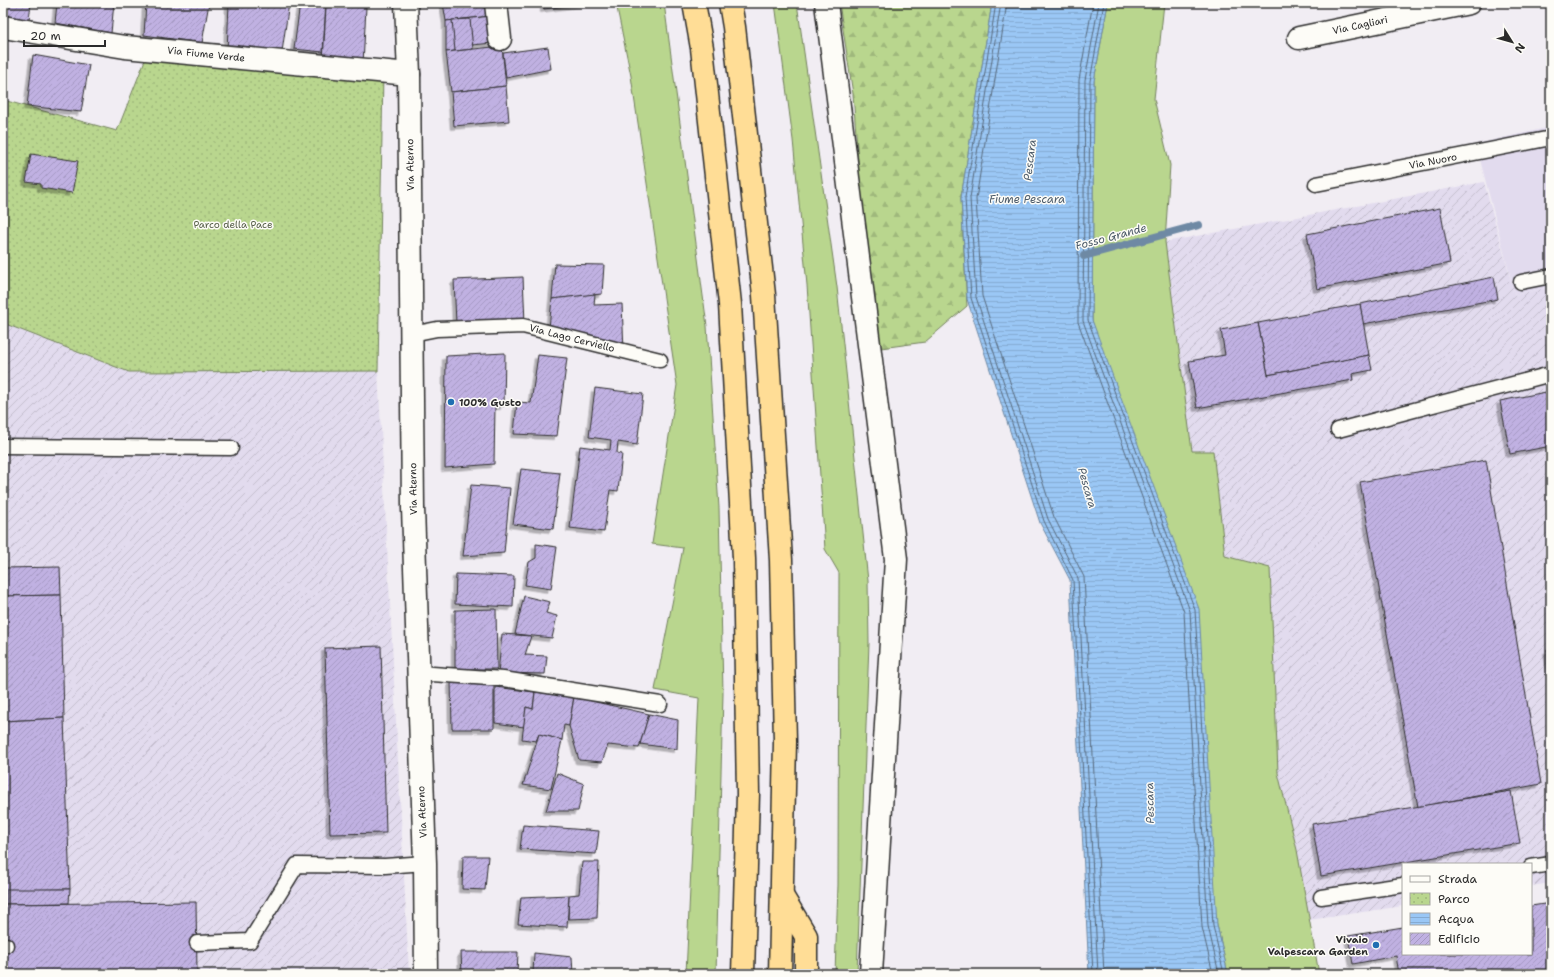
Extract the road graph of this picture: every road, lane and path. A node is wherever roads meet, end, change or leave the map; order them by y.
1 (406, 3) edge
2 (496, 3) edge
3 (694, 3) edge
4 (730, 3) edge
5 (826, 3) edge
6 (1468, 3) edge
7 (3, 27) edge
8 (1299, 38) dead end
9 (500, 39) dead end
10 (409, 74) junction
11 (1551, 138) edge
12 (1316, 184) dead end
13 (1551, 276) edge
14 (1521, 282) dead end
15 (412, 334) junction
16 (660, 360) dead end
17 (1551, 374) edge
18 (1338, 430) dead end
19 (3, 446) edge
20 (231, 448) dead end
21 (418, 673) junction
22 (660, 704) dead end
23 (424, 863) junction
24 (1551, 864) edge
25 (1532, 867) edge
26 (1402, 885) edge
27 (782, 896) junction
28 (1320, 897) dead end
29 (197, 943) dead end
30 (426, 974) edge
31 (743, 974) edge
32 (780, 974) edge
33 (806, 974) edge
34 (871, 974) edge

1 - 10 street, Via Aterno
2 - 9 street
3 - 31 highway
4 - 27 highway
5 - 34 street
6 - 8 street, Via Cagliari
7 - 10 street, Via Fiume Verde
10 - 15 street, Via Aterno
11 - 12 lane, Via Nuoro
13 - 14 lane
15 - 16 lane, Via Lago Cerviello
15 - 21 street, Via Aterno
17 - 18 lane
19 - 20 lane
21 - 22 lane
21 - 23 street, Via Aterno
23 - 29 lane
23 - 30 street, Via Aterno
24 - 25 lane
26 - 28 lane
27 - 32 highway
27 - 33 highway

